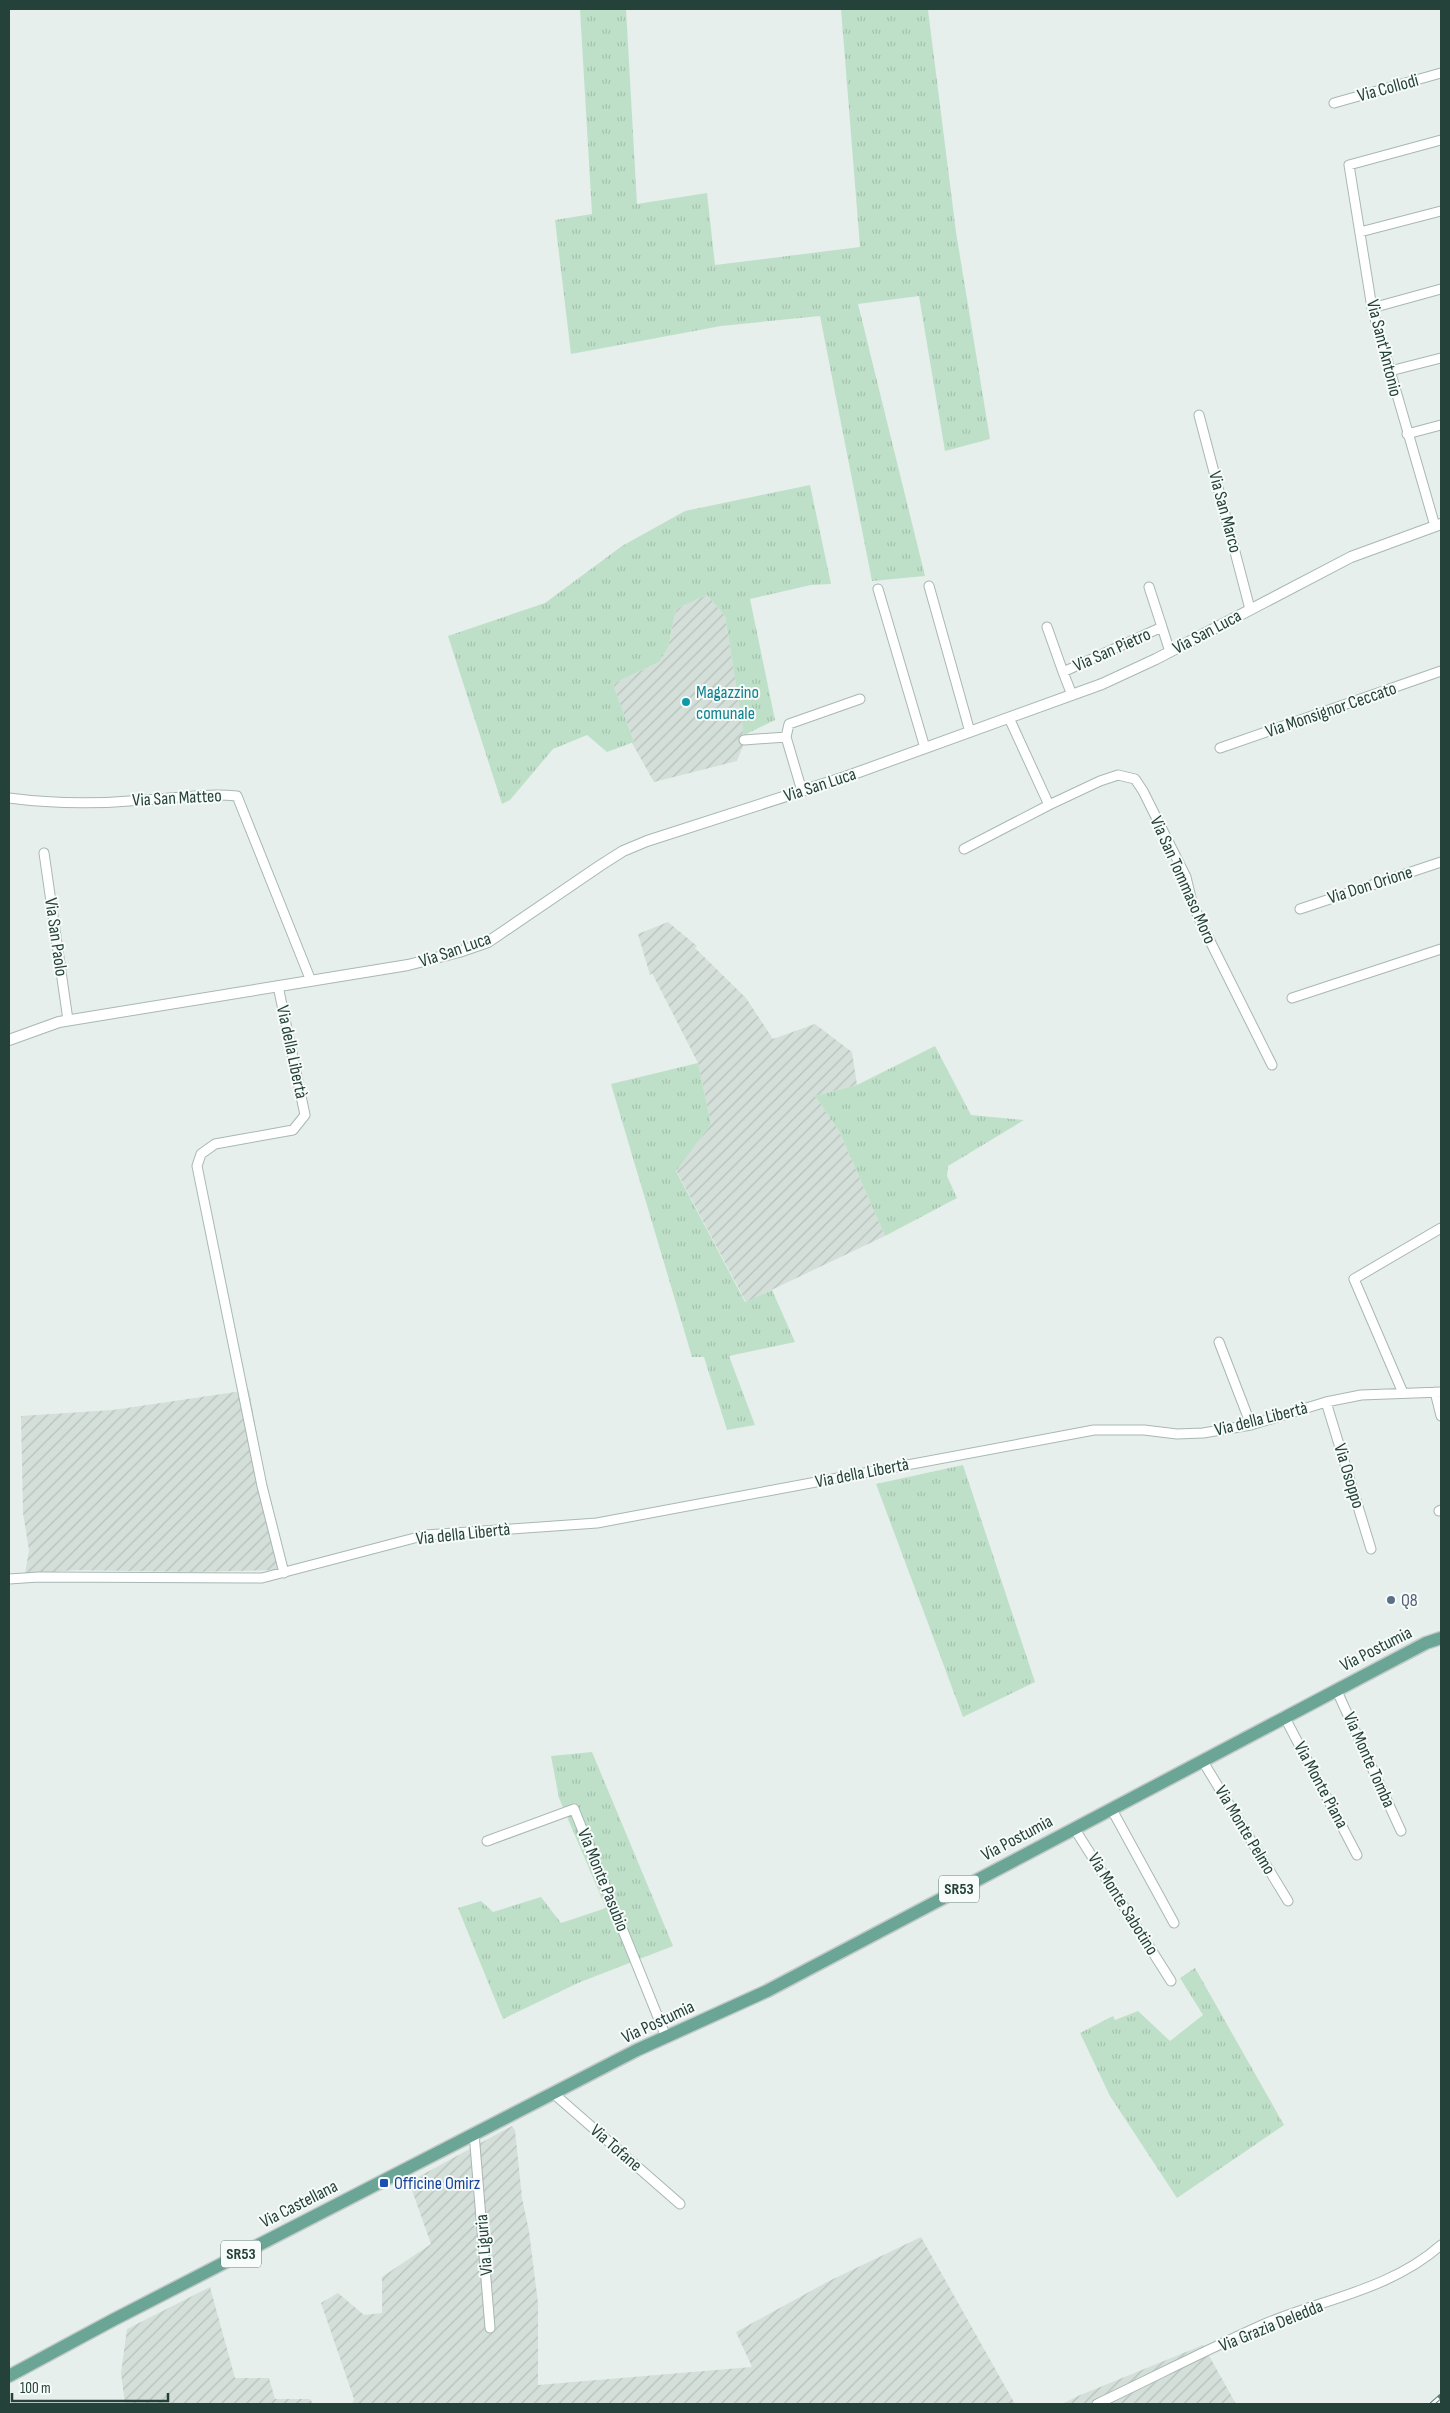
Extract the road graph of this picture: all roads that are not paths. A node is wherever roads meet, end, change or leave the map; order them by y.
1 (1441, 73) edge
2 (1334, 103) dead end
3 (1441, 140) edge
4 (1441, 211) edge
5 (1360, 232) junction
6 (1441, 289) edge
7 (1372, 308) junction
8 (1441, 358) edge
9 (1390, 371) junction
10 (1199, 415) dead end
11 (1441, 425) edge
12 (1407, 434) junction
13 (1438, 525) edge
14 (928, 586) dead end
15 (1149, 587) dead end
16 (878, 589) dead end
17 (1250, 609) junction
18 (1047, 627) dead end
19 (1162, 628) junction
20 (1170, 652) junction
21 (1441, 671) edge
22 (1063, 672) junction
23 (1072, 695) junction
24 (860, 699) dead end
25 (1008, 718) junction
26 (970, 732) junction
27 (786, 737) junction
28 (744, 740) dead end
29 (925, 748) junction
30 (1220, 748) dead end
31 (802, 791) junction
32 (9, 798) edge
33 (1049, 805) junction
34 (964, 849) dead end
35 (44, 853) dead end
36 (1441, 862) edge
37 (1300, 909) dead end
38 (1441, 948) edge
39 (311, 981) junction
40 (278, 986) junction
41 (1292, 998) dead end
42 (68, 1020) junction
43 (9, 1040) edge
44 (1272, 1065) dead end
45 (1441, 1228) edge
46 (1218, 1342) dead end
47 (1438, 1392) edge
48 (1403, 1393) junction
49 (1326, 1402) junction
50 (1441, 1416) edge
51 (1252, 1425) junction
52 (1371, 1549) dead end
53 (284, 1572) junction
54 (9, 1579) edge
55 (1441, 1638) edge
56 (1336, 1689) junction
57 (1284, 1716) junction
58 (1202, 1760) junction
59 (1111, 1808) junction
60 (1074, 1828) junction
61 (1401, 1831) dead end
62 (487, 1841) dead end
63 (1357, 1855) dead end
64 (1288, 1901) dead end
65 (1174, 1923) dead end
66 (1171, 1981) dead end
67 (666, 2037) junction
68 (553, 2093) junction
69 (474, 2133) junction
70 (680, 2204) dead end
71 (1441, 2245) edge
72 (490, 2328) dead end
73 (9, 2376) edge
74 (1097, 2404) edge

1 - 2 street, Via Collodi
3 - 5 street, Via Sant'Antonio
4 - 5 street
5 - 7 street, Via Sant'Antonio
6 - 7 street
7 - 9 street, Via Sant'Antonio
8 - 9 street
9 - 12 street, Via Sant'Antonio
10 - 17 street, Via San Marco
11 - 12 street
12 - 13 street, Via Sant'Antonio
13 - 17 street, Via San Luca
14 - 26 street
15 - 19 street, Via San Pietro
16 - 29 street
17 - 20 street, Via San Luca
18 - 22 street, Via San Pietro
19 - 20 street, Via San Pietro
19 - 22 street, Via San Pietro
20 - 23 street, Via San Luca
21 - 30 street, Via Monsignor Ceccato
22 - 23 street, Via San Pietro
23 - 25 street, Via San Luca
24 - 27 street
25 - 26 street, Via San Luca
25 - 33 street
26 - 29 street, Via San Luca
27 - 28 street
27 - 31 street
29 - 31 street, Via San Luca
31 - 39 street, Via San Luca
32 - 39 street, Via San Matteo
33 - 34 street, Via San Tommaso Moro
33 - 44 street, Via San Tommaso Moro
35 - 42 street, Via San Paolo
36 - 37 street, Via Don Orione
38 - 41 street
39 - 40 street, Via San Luca
40 - 42 street, Via San Luca
40 - 53 street, Via della Libertà
42 - 43 street, Via San Luca
45 - 48 street
46 - 51 street
47 - 48 street, Via della Libertà
47 - 50 street
48 - 49 street, Via della Libertà
49 - 51 street, Via della Libertà
49 - 52 street, Via Osoppo
51 - 53 street, Via della Libertà
53 - 54 street, Via della Libertà
55 - 56 main road, Via Postumia / SR53
56 - 57 main road, Via Postumia / SR53
56 - 61 street, Via Monte Tomba
57 - 58 main road, Via Postumia / SR53
57 - 63 street, Via Monte Piana
58 - 59 main road, Via Postumia / SR53
58 - 64 street, Via Monte Pelmo
59 - 60 main road, Via Postumia / SR53
59 - 65 street
60 - 66 street, Via Monte Sabotino
60 - 67 main road, Via Postumia / SR53
62 - 67 street, Via Monte Pasubio
67 - 68 main road, Via Postumia / SR53
68 - 69 main road, Via Postumia / SR53
68 - 70 street, Via Tofane
69 - 72 street, Via Liguria
69 - 73 main road, Via Castellana / SR53
71 - 74 street, Via Grazia Deledda

